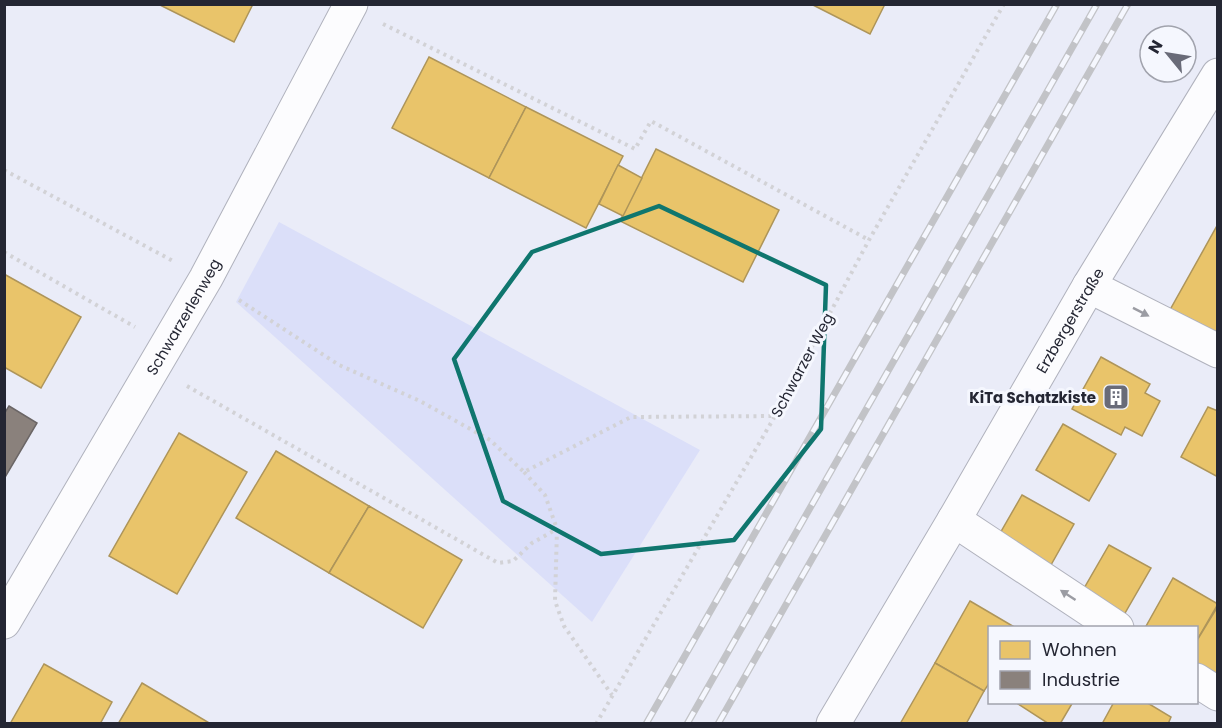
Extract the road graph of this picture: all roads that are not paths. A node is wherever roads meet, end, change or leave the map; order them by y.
1 (350, 6) edge
2 (1218, 75) edge
3 (1089, 286) junction
4 (1218, 351) edge
5 (954, 520) junction
6 (4, 622) edge
7 (1115, 626) edge
8 (1198, 681) edge
9 (1218, 694) edge
10 (833, 723) edge

1 - 6 street, Schwarzerlenweg
2 - 3 street, Erzbergerstraße
3 -> 4 street
3 - 5 street, Erzbergerstraße
7 -> 5 street
5 - 10 street, Erzbergerstraße
8 - 9 street

